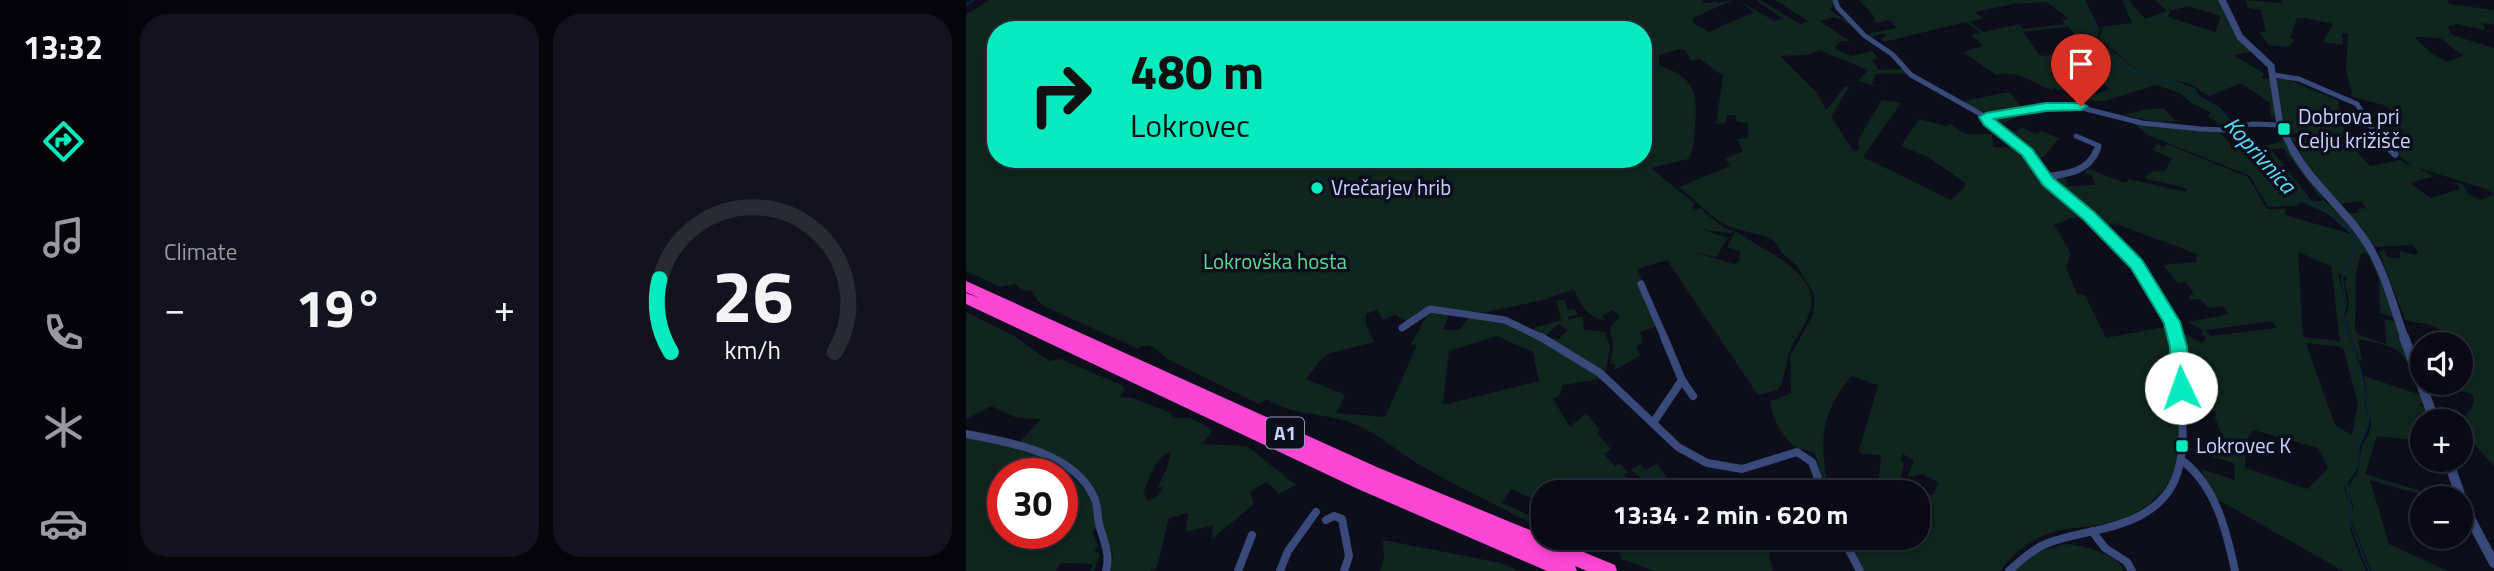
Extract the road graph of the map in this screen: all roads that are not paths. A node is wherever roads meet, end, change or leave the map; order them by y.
1 (1835, 0) edge
2 (2222, 0) edge
3 (2274, 75) junction
4 (1986, 117) junction
5 (2280, 125) junction
6 (2076, 136) dead end
7 (2395, 154) dead end
8 (2045, 177) junction
9 (1641, 284) dead end
10 (966, 286) edge
11 (966, 298) edge
12 (1402, 328) dead end
13 (1682, 380) junction
14 (1693, 396) dead end
15 (2430, 409) edge
16 (1653, 423) junction
17 (966, 434) edge
18 (2184, 462) junction
19 (2452, 472) edge
20 (1819, 480) edge
21 (1316, 512) dead end
22 (1326, 520) dead end
23 (2092, 531) junction
24 (1252, 535) dead end
25 (1849, 550) edge
26 (2494, 563) edge
27 (1106, 571) edge
28 (1238, 571) edge
29 (1280, 571) edge
30 (1344, 571) edge
31 (1568, 571) edge
32 (1608, 571) edge
33 (1860, 571) edge
34 (2009, 571) edge
35 (2132, 571) edge
36 (2235, 571) edge

1 - 4 street
2 - 3 street
3 - 5 street
3 - 7 street
4 - 5 street
4 - 8 street
5 - 15 street
6 - 8 street
8 - 18 street
9 - 13 street
10 - 32 highway, A1
11 - 31 highway, A1
12 - 16 street
13 - 14 street
13 - 16 street
16 - 20 street
17 - 27 street
18 - 23 street
18 - 36 street
19 - 26 street
21 - 29 street
22 - 30 street
23 - 34 street
23 - 35 street
24 - 28 street
25 - 33 street

